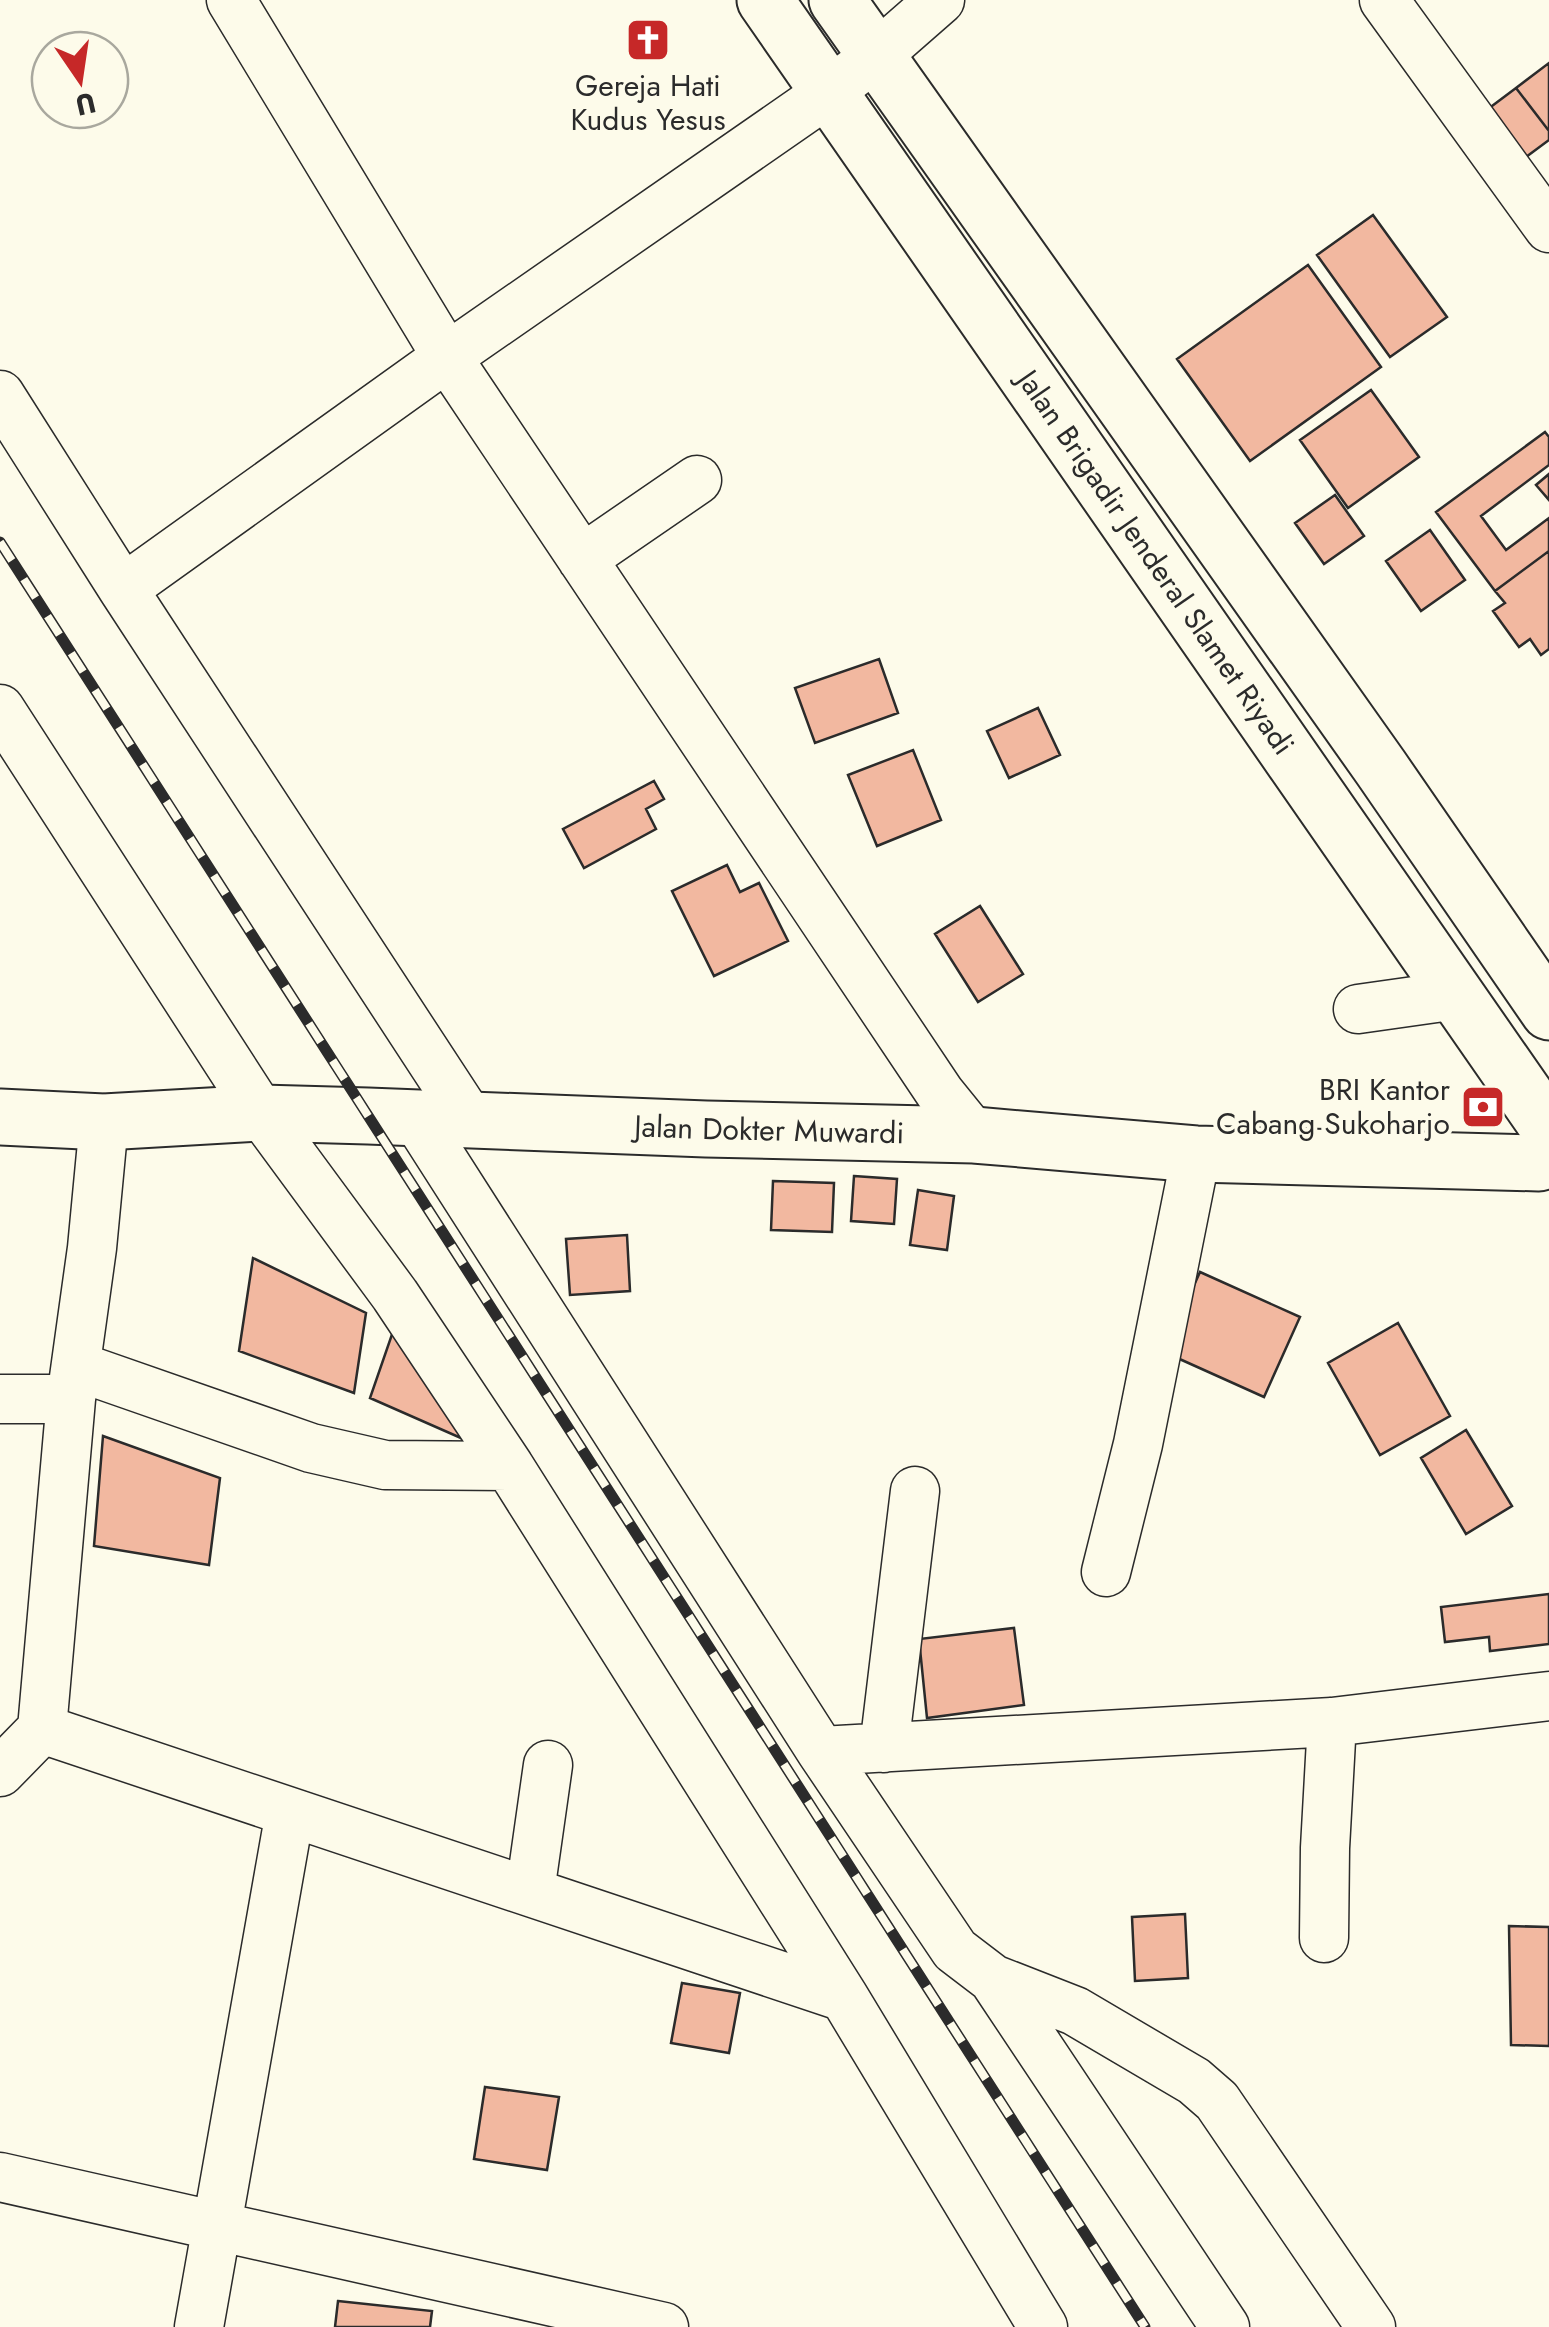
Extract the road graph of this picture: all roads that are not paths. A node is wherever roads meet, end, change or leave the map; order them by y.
1 (231, 0) edge
2 (765, 0) edge
3 (837, 0) edge
4 (940, 0) edge
5 (1384, 0) edge
6 (876, 56) junction
7 (829, 92) junction
8 (1549, 228) edge
9 (447, 357) junction
10 (0, 395) edge
11 (697, 480) dead end
12 (582, 559) junction
13 (123, 590) junction
14 (0, 709) edge
15 (1457, 995) junction
16 (1358, 1009) dead end
17 (1549, 1012) edge
18 (261, 1113) junction
19 (0, 1117) edge
20 (416, 1118) junction
21 (470, 1120) junction
22 (104, 1122) junction
23 (974, 1135) junction
24 (1546, 1148) edge
25 (1196, 1154) junction
26 (73, 1383) junction
27 (0, 1399) edge
28 (509, 1466) junction
29 (914, 1490) dead end
30 (1106, 1572) dead end
31 (1549, 1696) edge
32 (1332, 1722) junction
33 (42, 1729) junction
34 (884, 1748) junction
35 (821, 1751) junction
36 (548, 1765) dead end
37 (0, 1772) edge
38 (290, 1812) junction
39 (530, 1892) junction
40 (1324, 1938) dead end
41 (993, 1979) junction
42 (844, 1998) junction
43 (0, 2177) edge
44 (216, 2225) junction
45 (199, 2327) edge
46 (664, 2327) edge
47 (1043, 2327) edge
48 (1225, 2327) edge
49 (1371, 2327) edge

1 - 9 street
2 - 7 main road, Jalan Brigadir Jenderal Slamet Riyadi
3 - 6 main road
4 - 6 street
5 - 8 street
6 - 7 street
6 - 17 main road
7 - 9 street
7 - 15 main road, Jalan Brigadir Jenderal Slamet Riyadi
9 - 12 street
9 - 13 street
10 - 13 street
11 - 12 street
12 - 23 street
13 - 21 street
14 - 18 street
15 - 16 street
15 - 24 main road, Jalan Brigadir Jenderal Slamet Riyadi
18 - 20 main road, Jalan Dokter Muwardi
18 - 22 main road, Jalan Dokter Muwardi
18 - 28 street
19 - 22 main road, Jalan Dokter Muwardi
20 - 21 main road, Jalan Dokter Muwardi
20 - 35 street
21 - 23 main road, Jalan Dokter Muwardi
22 - 26 street
23 - 25 main road, Jalan Dokter Muwardi
24 - 25 main road, Jalan Dokter Muwardi
25 - 30 street
26 - 27 street
26 - 28 street
26 - 33 street
28 - 42 street
29 - 34 street
31 - 32 street
32 - 34 street
32 - 40 street
33 - 37 street
33 - 38 street
34 - 35 street
35 - 41 street
36 - 39 street
38 - 39 street
38 - 44 street
39 - 42 street
41 - 48 street
41 - 49 street
42 - 47 street
43 - 44 street
44 - 45 street
44 - 46 street

